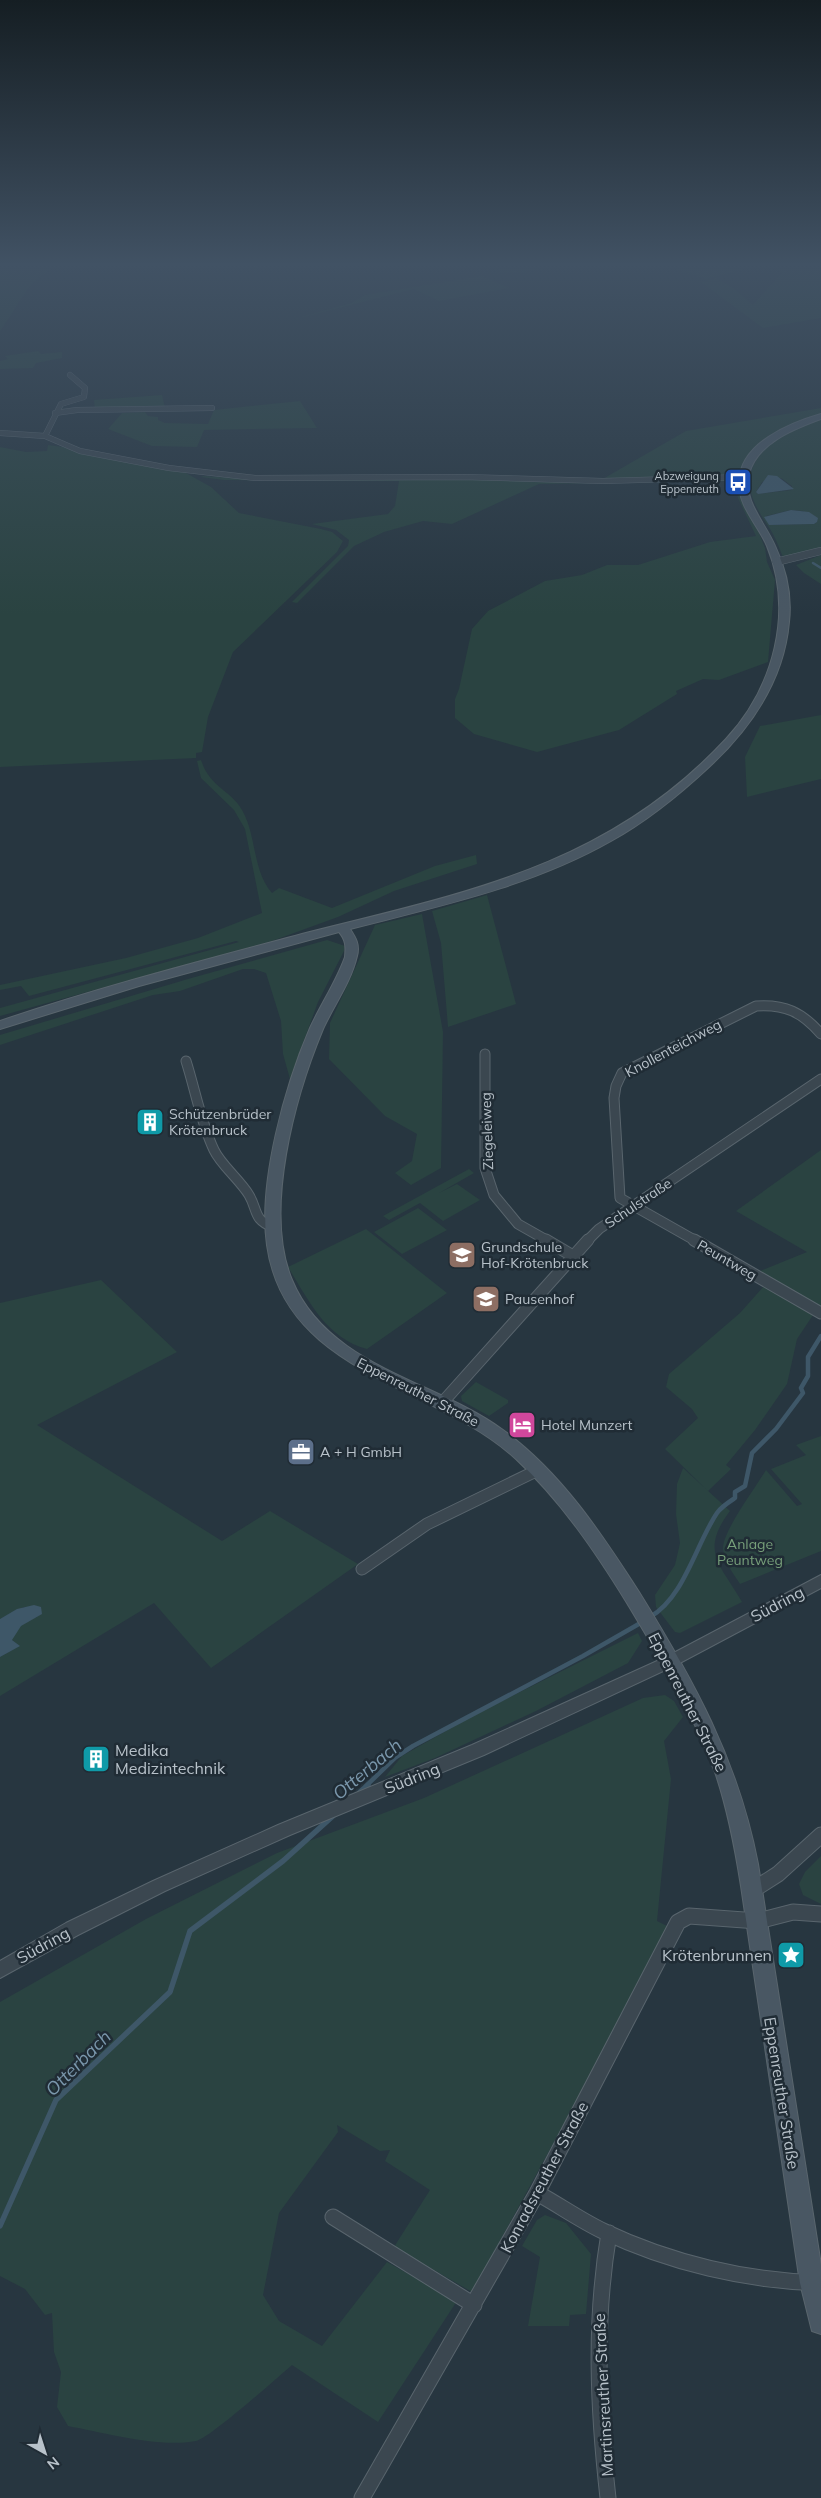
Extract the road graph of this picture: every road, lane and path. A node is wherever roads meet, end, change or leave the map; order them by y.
1 (78, 382) edge
2 (212, 408) dead end
3 (56, 413) junction
4 (821, 416) edge
5 (0, 433) edge
6 (44, 436) junction
7 (744, 477) junction
8 (821, 552) edge
9 (776, 562) junction
10 (342, 928) junction
11 (0, 1024) edge
12 (821, 1034) edge
13 (485, 1054) dead end
14 (186, 1061) dead end
15 (821, 1079) edge
16 (632, 1207) junction
17 (273, 1227) junction
18 (573, 1256) junction
19 (821, 1313) edge
20 (442, 1403) junction
21 (538, 1470) junction
22 (362, 1569) dead end
23 (821, 1581) edge
24 (671, 1661) junction
25 (821, 1835) edge
26 (753, 1890) junction
27 (821, 1914) edge
28 (758, 1921) junction
29 (0, 1970) edge
30 (537, 2193) junction
31 (333, 2217) dead end
32 (609, 2233) junction
33 (817, 2283) edge
34 (474, 2305) junction
35 (821, 2322) edge
36 (362, 2498) edge
37 (608, 2498) edge

1 - 3 street
2 - 3 street
3 - 6 street
4 - 7 main road
5 - 6 street
6 - 7 street
7 - 9 main road
8 - 9 street
9 - 10 main road
10 - 11 main road
10 - 17 main road, Eppenreuther Straße
12 - 16 street, Knollenteichweg
13 - 18 street, Ziegeleiweg
14 - 17 street
15 - 16 street, Schulstraße
16 - 18 street, Schulstraße
16 - 19 street, Peuntweg
17 - 20 main road, Eppenreuther Straße
18 - 20 street, Schulstraße
20 - 21 main road, Eppenreuther Straße
21 - 22 street
21 - 24 main road, Eppenreuther Straße
23 - 24 street, Südring
24 - 26 main road, Eppenreuther Straße
24 - 29 street, Südring
25 - 26 street
26 - 28 main road, Eppenreuther Straße
27 - 28 street, Konradsreuther Straße
28 - 30 street, Konradsreuther Straße
28 - 33 main road, Eppenreuther Straße
30 - 32 street
30 - 34 street, Konradsreuther Straße
31 - 34 street
32 - 33 street
32 - 37 street, Martinsreuther Straße
33 - 35 main road, Eppenreuther Straße
34 - 36 street, Konradsreuther Straße

